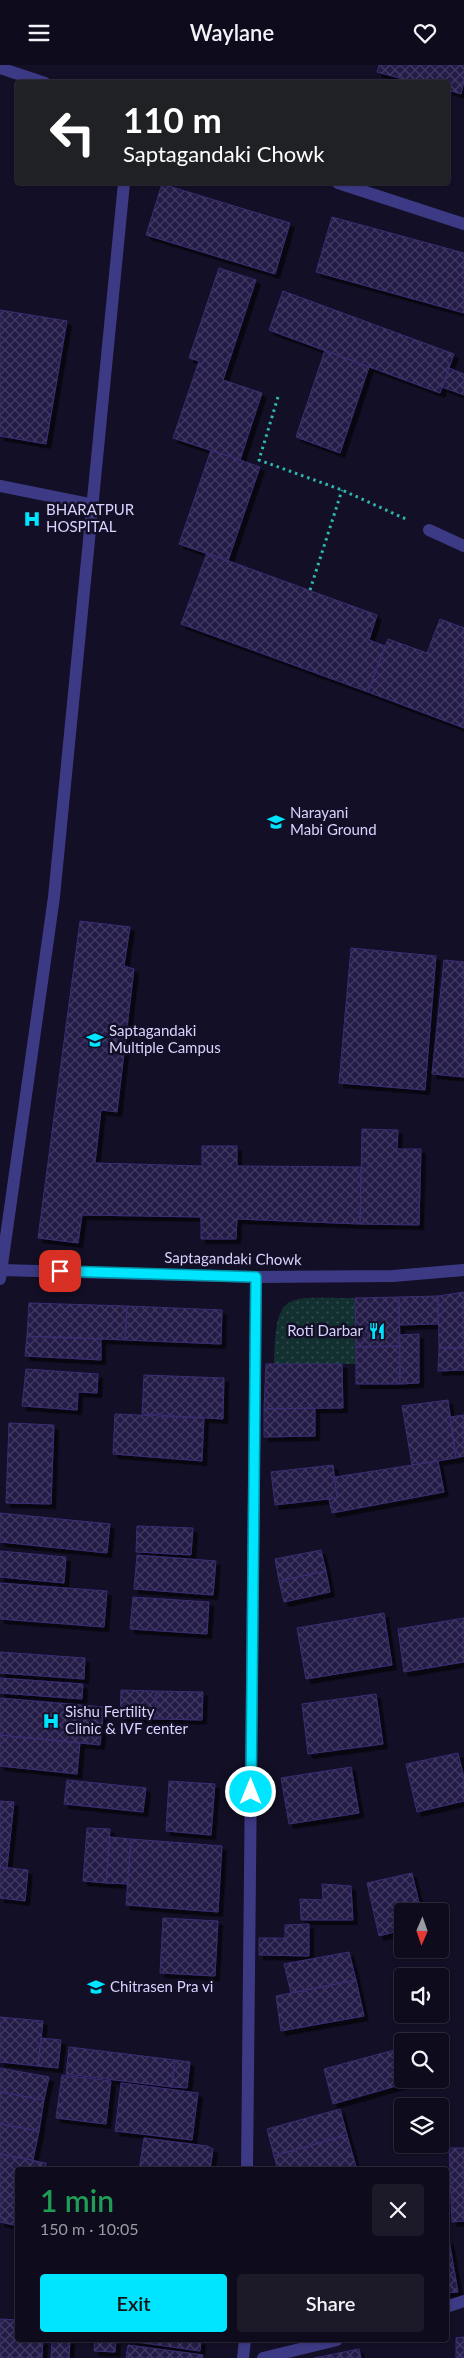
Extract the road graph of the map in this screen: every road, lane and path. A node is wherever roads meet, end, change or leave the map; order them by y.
1 (0, 68) edge
2 (36, 80) edge
3 (124, 185) edge
4 (344, 185) edge
5 (464, 224) edge
6 (278, 397) dead end
7 (0, 486) edge
8 (342, 490) junction
9 (94, 505) junction
10 (429, 530) joint
11 (464, 546) edge
12 (310, 590) dead end
13 (464, 1270) edge
14 (1, 1274) edge
15 (256, 1277) junction
16 (247, 2167) edge
17 (464, 2301) edge
18 (449, 2306) edge
19 (245, 2342) edge
20 (329, 2342) edge
21 (243, 2358) edge
22 (263, 2358) edge

1 - 2 street
3 - 9 street
4 - 5 street
6 - 8 path
7 - 9 street
8 - 10 path
8 - 12 path
9 - 14 street
10 - 11 street
13 - 15 street, Saptagandaki Chowk
14 - 15 street, Saptagandaki Chowk
15 - 16 street
17 - 18 street
19 - 21 street
20 - 22 street

